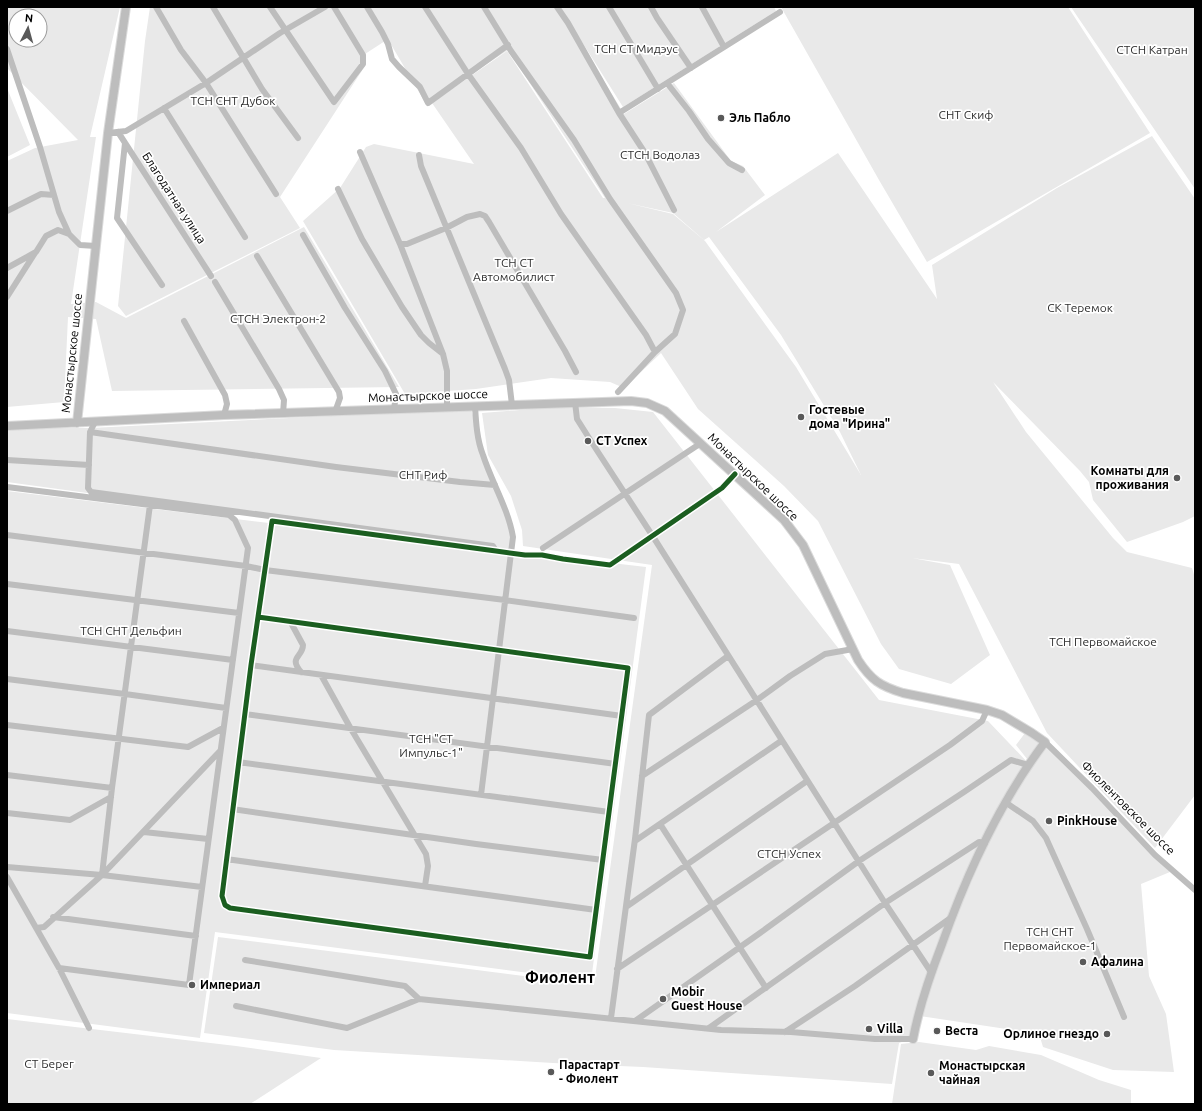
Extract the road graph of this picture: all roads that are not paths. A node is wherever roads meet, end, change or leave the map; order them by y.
1 (126, 7) edge
2 (156, 7) edge
3 (213, 7) edge
4 (270, 7) edge
5 (325, 7) edge
6 (334, 7) edge
7 (366, 7) edge
8 (425, 7) edge
9 (484, 7) edge
10 (557, 7) edge
11 (609, 7) edge
12 (651, 7) edge
13 (702, 7) edge
14 (780, 12) dead end
15 (285, 31) junction
16 (508, 45) junction
17 (724, 47) junction
18 (7, 49) edge
19 (243, 58) junction
20 (691, 68) junction
21 (468, 74) junction
22 (206, 83) junction
23 (667, 83) junction
24 (658, 88) junction
25 (164, 108) junction
26 (619, 113) junction
27 (118, 132) junction
28 (108, 133) junction
29 (298, 138) dead end
30 (126, 143) junction
31 (360, 152) dead end
32 (419, 155) dead end
33 (742, 170) dead end
34 (338, 188) dead end
35 (276, 194) dead end
36 (54, 195) junction
37 (674, 210) dead end
38 (7, 211) edge
39 (446, 228) junction
40 (69, 234) junction
41 (303, 235) dead end
42 (245, 236) dead end
43 (400, 244) junction
44 (96, 246) junction
45 (36, 252) junction
46 (257, 256) dead end
47 (7, 268) edge
48 (211, 276) dead end
49 (216, 282) dead end
50 (162, 285) dead end
51 (7, 297) edge
52 (184, 321) dead end
53 (655, 352) junction
54 (443, 354) junction
55 (576, 372) dead end
56 (618, 392) dead end
57 (575, 402) junction
58 (512, 404) junction
59 (475, 406) junction
60 (447, 407) junction
61 (394, 410) junction
62 (335, 412) junction
63 (283, 414) junction
64 (224, 415) junction
65 (77, 422) junction
66 (95, 422) junction
67 (7, 426) edge
68 (90, 432) junction
69 (701, 443) junction
70 (7, 460) edge
71 (89, 465) junction
72 (735, 474) junction
73 (495, 485) junction
74 (7, 487) edge
75 (624, 494) junction
76 (150, 505) junction
77 (7, 535) edge
78 (652, 535) junction
79 (543, 548) dead end
80 (496, 551) junction
81 (144, 552) junction
82 (512, 553) junction
83 (246, 566) junction
84 (265, 570) junction
85 (7, 584) edge
86 (138, 600) junction
87 (505, 600) junction
88 (239, 613) junction
89 (258, 617) junction
90 (634, 618) dead end
91 (290, 621) junction
92 (7, 631) edge
93 (131, 647) junction
94 (853, 649) junction
95 (499, 650) junction
96 (728, 656) junction
97 (233, 660) junction
98 (251, 665) junction
99 (301, 672) junction
100 (321, 675) junction
101 (7, 679) edge
102 (125, 694) junction
103 (493, 699) junction
104 (757, 700) junction
105 (226, 708) junction
106 (987, 710) junction
107 (245, 714) junction
108 (622, 716) junction
109 (7, 725) edge
110 (224, 728) junction
111 (351, 729) junction
112 (119, 738) junction
113 (781, 741) junction
114 (1045, 742) junction
115 (487, 747) junction
116 (220, 751) junction
117 (238, 762) junction
118 (616, 764) junction
119 (1028, 765) junction
120 (7, 775) edge
121 (642, 776) junction
122 (807, 781) junction
123 (383, 782) junction
124 (112, 788) junction
125 (481, 795) junction
126 (111, 797) junction
127 (1005, 802) junction
128 (232, 809) junction
129 (610, 812) junction
130 (7, 813) edge
131 (835, 823) junction
132 (660, 824) junction
133 (144, 832) junction
134 (414, 835) junction
135 (208, 839) junction
136 (635, 841) junction
137 (985, 843) junction
138 (226, 859) junction
139 (603, 860) junction
140 (859, 862) junction
141 (687, 865) junction
142 (7, 867) edge
143 (102, 875) junction
144 (7, 878) edge
145 (425, 886) junction
146 (202, 887) junction
147 (1195, 890) edge
148 (885, 903) junction
149 (712, 906) junction
150 (626, 907) junction
151 (596, 910) junction
152 (54, 917) junction
153 (952, 917) junction
154 (36, 928) junction
155 (196, 936) junction
156 (912, 944) junction
157 (740, 948) junction
158 (245, 960) dead end
159 (59, 968) junction
160 (617, 969) junction
161 (931, 972) junction
162 (766, 988) junction
163 (419, 999) junction
164 (236, 1006) dead end
165 (1124, 1017) dead end
166 (611, 1018) junction
167 (635, 1021) junction
168 (89, 1028) dead end
169 (709, 1028) junction
170 (785, 1032) junction
171 (913, 1040) joint

1 - 28 main road, Монастырское шоссе
2 - 22 street
3 - 19 street
4 - 15 street
5 - 15 street
6 - 15 street
7 - 21 street
8 - 21 street
9 - 16 street
10 - 26 street
11 - 24 street
12 - 20 street
13 - 17 street
14 - 17 street
15 - 19 street
16 - 21 street
16 - 53 street
17 - 20 street
18 - 36 street
19 - 22 street
19 - 29 street
20 - 23 street
21 - 53 street
22 - 25 street
22 - 35 street
23 - 24 street
23 - 33 street
24 - 26 street
25 - 27 street
25 - 42 street
26 - 37 street
27 - 28 street
27 - 30 street, Благодатная улица
28 - 44 main road, Монастырское шоссе
30 - 48 street, Благодатная улица
30 - 50 street
31 - 43 street
32 - 39 street
34 - 54 street
36 - 38 street
36 - 40 street
39 - 43 street
39 - 55 street
39 - 58 street
40 - 44 street
40 - 45 street
41 - 61 street
43 - 54 street
44 - 65 main road, Монастырское шоссе
45 - 47 street
45 - 51 street
46 - 62 street
49 - 63 street
52 - 64 street
53 - 56 street
54 - 60 street
57 - 58 main road, Монастырское шоссе
57 - 69 main road, Монастырское шоссе
57 - 75 street
58 - 59 main road, Монастырское шоссе
59 - 60 main road, Монастырское шоссе
59 - 73 street
60 - 61 main road, Монастырское шоссе
61 - 62 main road, Монастырское шоссе
62 - 63 main road, Монастырское шоссе
63 - 64 main road, Монастырское шоссе
64 - 66 main road, Монастырское шоссе
65 - 66 main road, Монастырское шоссе
65 - 67 main road
66 - 68 street
68 - 71 street
68 - 73 street
69 - 72 main road, Монастырское шоссе
69 - 75 street
70 - 71 street
71 - 80 street
72 - 78 street
72 - 94 main road, Монастырское шоссе
73 - 82 street
74 - 76 street
75 - 78 street
75 - 79 street
76 - 81 street
76 - 83 street
77 - 81 street
78 - 82 street
78 - 96 street
80 - 82 street
80 - 84 street
81 - 83 street
81 - 86 street
82 - 87 street
83 - 84 street
83 - 88 street
84 - 87 street
84 - 89 street
85 - 86 street
86 - 88 street
86 - 93 street
87 - 90 street
87 - 95 street
88 - 97 street
89 - 91 street
89 - 98 street
91 - 95 street
91 - 99 street
92 - 93 street
93 - 97 street
93 - 102 street
94 - 104 street
94 - 106 main road, Монастырское шоссе
95 - 103 street
95 - 108 street
96 - 104 street
96 - 121 street
97 - 105 street
98 - 99 street
98 - 107 street
99 - 100 street
100 - 103 street
100 - 111 street
101 - 102 street
102 - 105 street
102 - 112 street
103 - 108 street
103 - 115 street
104 - 113 street
104 - 121 street
105 - 110 street
106 - 114 main road, Монастырское шоссе
106 - 131 street
107 - 111 street
107 - 117 street
108 - 118 street
109 - 112 street
110 - 112 street
110 - 116 street
111 - 115 street
111 - 123 street
112 - 124 street
113 - 122 street
113 - 132 street
114 - 119 main road
114 - 147 street, Фиолентовское шоссе
115 - 118 street
115 - 125 street
116 - 133 street
116 - 135 street
117 - 123 street
117 - 128 street
118 - 129 street
119 - 127 main road
119 - 140 street
120 - 124 street
121 - 136 street
122 - 131 street
122 - 141 street
123 - 125 street
123 - 134 street
124 - 126 street
125 - 129 street
126 - 130 street
126 - 143 street
127 - 137 main road
127 - 165 street
128 - 134 street
128 - 138 street
129 - 139 street
131 - 140 street
131 - 149 street
132 - 136 street
132 - 141 street
133 - 135 street
133 - 143 street
134 - 139 street
134 - 145 street
135 - 146 street
136 - 150 street
137 - 148 street
137 - 153 main road
138 - 145 street
138 - 151 street
139 - 151 street
140 - 148 street
140 - 157 street
141 - 149 street
141 - 150 street
142 - 143 street
143 - 146 street
143 - 152 street
144 - 154 street
145 - 151 street
146 - 155 street
148 - 156 street
148 - 162 street
149 - 157 street
149 - 160 street
150 - 160 street
152 - 154 street
152 - 155 street
153 - 156 street
153 - 161 main road
154 - 159 street
155 - 159 street
156 - 161 street
156 - 170 street
157 - 162 street
157 - 167 street
158 - 163 street
159 - 168 street
160 - 166 street
161 - 171 main road
162 - 169 street
163 - 164 street
163 - 166 street
166 - 167 street
167 - 169 street
169 - 170 street
170 - 171 street

